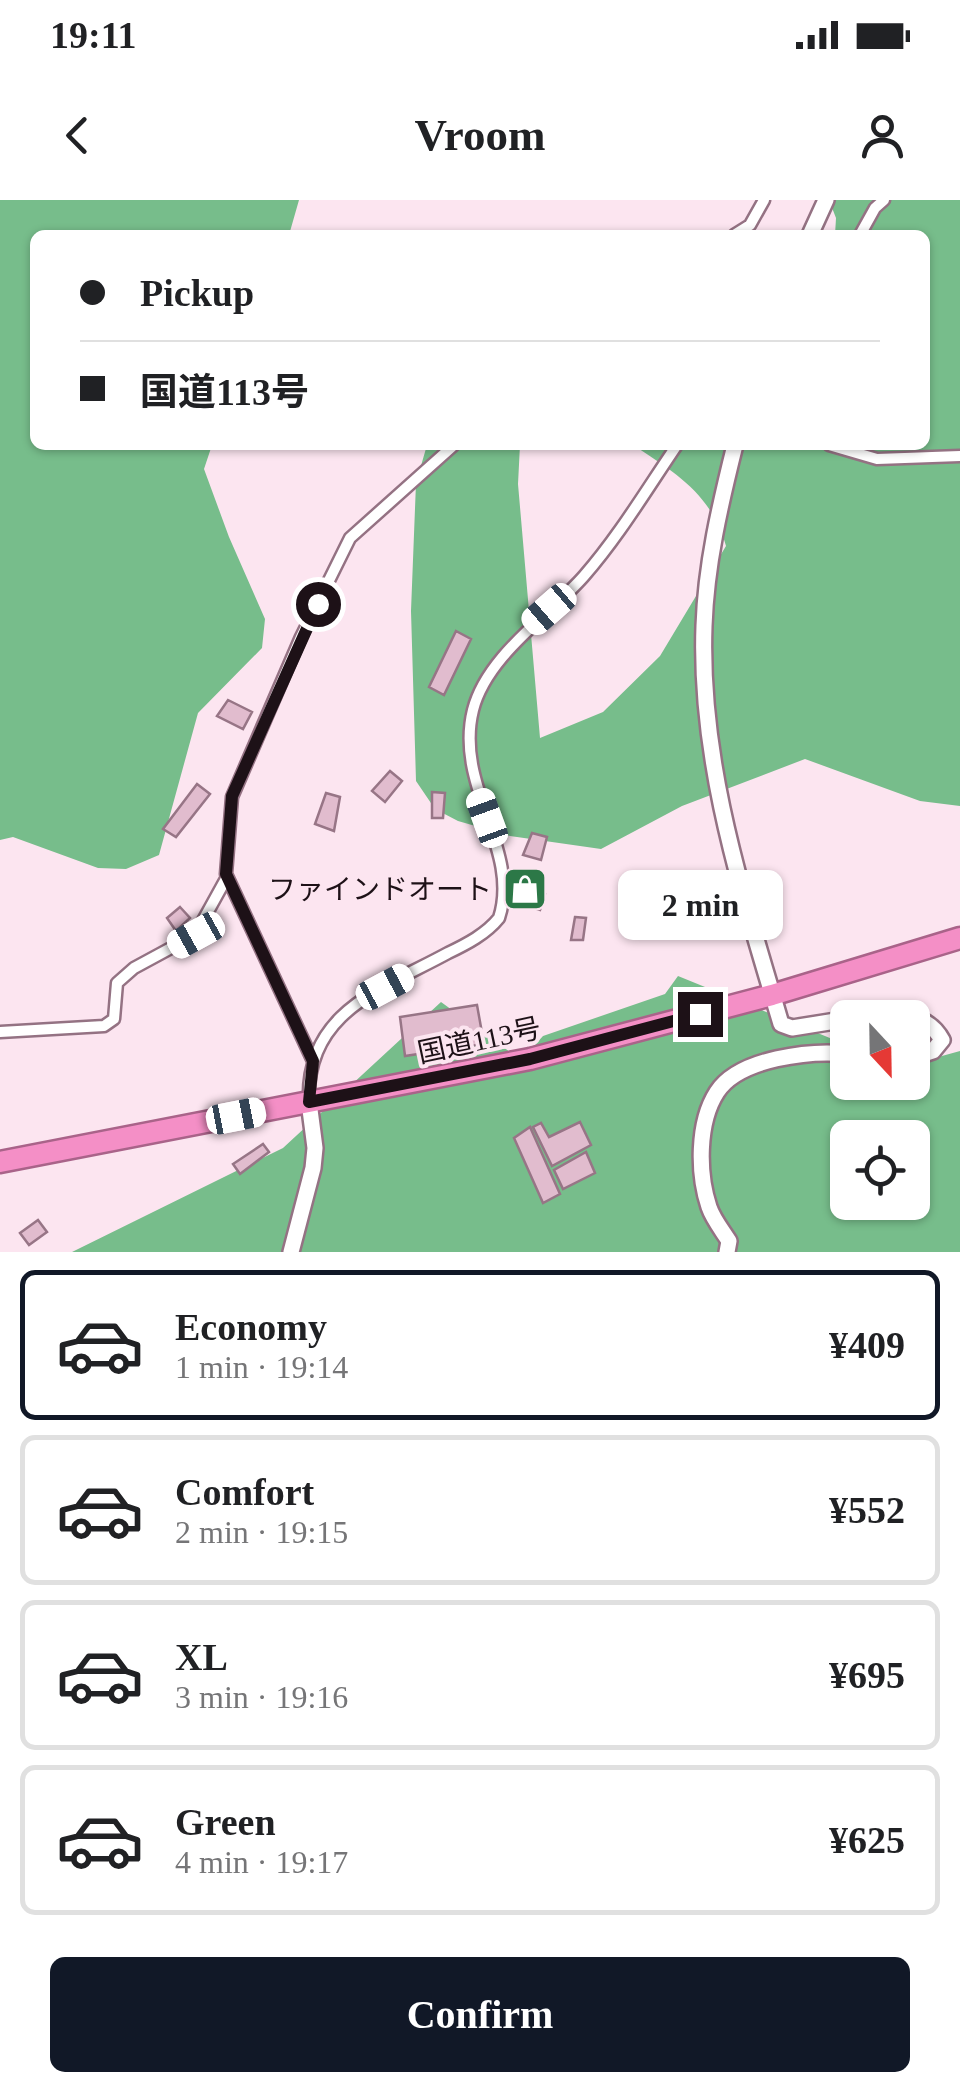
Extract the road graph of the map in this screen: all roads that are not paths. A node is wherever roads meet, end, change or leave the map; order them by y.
1 (764, 200) edge
2 (826, 200) edge
3 (880, 201) edge
4 (741, 230) edge
5 (812, 230) edge
6 (863, 230) edge
7 (448, 450) edge
8 (673, 450) edge
9 (734, 450) edge
10 (847, 450) edge
11 (960, 456) edge
12 (227, 877) junction
13 (960, 938) edge
14 (772, 995) junction
15 (830, 1023) edge
16 (930, 1025) edge
17 (0, 1032) edge
18 (830, 1052) edge
19 (930, 1052) edge
20 (313, 1061) junction
21 (309, 1102) junction
22 (3, 1156) edge
23 (290, 1252) edge
24 (727, 1252) edge

1 - 4 street
2 - 5 street
3 - 6 street
7 - 12 street
8 - 20 street
9 - 14 street
10 - 11 street
12 - 17 street
12 - 20 street
13 - 14 highway, 国道113号
14 - 15 street
14 - 21 highway, 国道113号
16 - 19 street
18 - 24 street
20 - 21 street
21 - 22 highway, 国道113号
21 - 23 street

